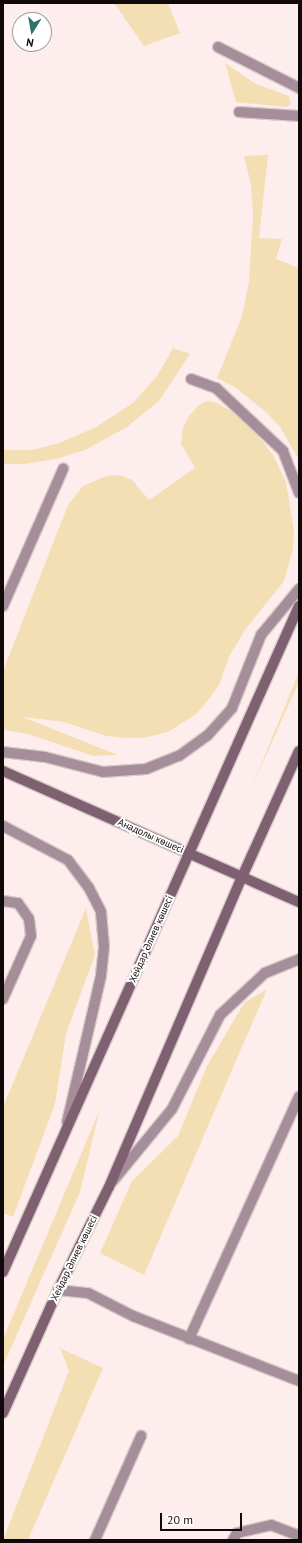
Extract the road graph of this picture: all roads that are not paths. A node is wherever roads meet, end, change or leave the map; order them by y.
1 (218, 48) dead end
2 (299, 88) edge
3 (239, 112) dead end
4 (299, 116) edge
5 (192, 379) dead end
6 (63, 469) dead end
7 (299, 493) edge
8 (299, 588) edge
9 (3, 606) edge
10 (299, 606) edge
11 (299, 751) edge
12 (3, 752) edge
13 (3, 771) edge
14 (3, 826) edge
15 (189, 853) junction
16 (242, 877) junction
17 (3, 901) edge
18 (299, 902) edge
19 (299, 959) edge
20 (3, 999) edge
21 (299, 1097) edge
22 (65, 1128) junction
23 (109, 1187) junction
24 (4, 1266) edge
25 (58, 1290) junction
26 (189, 1339) junction
27 (299, 1381) edge
28 (3, 1413) edge
29 (141, 1436) dead end
30 (299, 1536) edge
31 (95, 1540) edge
32 (232, 1540) edge

1 - 2 street
3 - 4 street
5 - 7 street
6 - 9 street
8 - 12 street
10 - 15 street, Хейдар Әлиев көшесі
11 - 16 street, Хейдар Әлиев көшесі
13 - 15 street, Анадолы көшесі
14 - 22 street
15 - 16 street, Анадолы көшесі
15 - 22 street, Хейдар Әлиев көшесі
16 - 18 street, Анадолы көшесі
16 - 23 street, Хейдар Әлиев көшесі
17 - 20 street
19 - 23 street
21 - 26 street
22 - 24 street, Хейдар Әлиев көшесі
23 - 25 street, Хейдар Әлиев көшесі
25 - 26 street
25 - 28 street, Хейдар Әлиев көшесі
26 - 27 street
29 - 31 street
30 - 32 street

